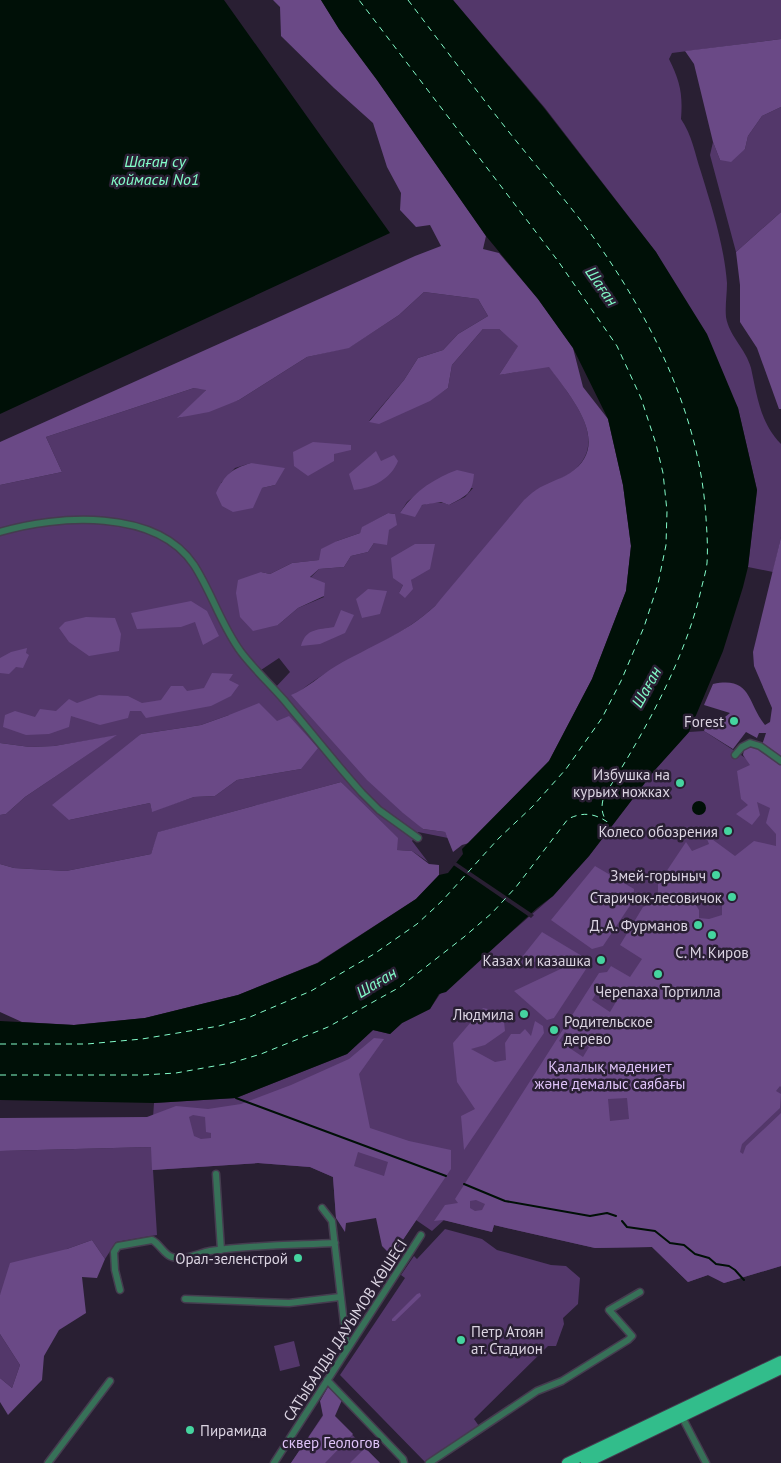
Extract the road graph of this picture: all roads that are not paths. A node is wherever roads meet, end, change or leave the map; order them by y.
1 (0, 532) edge
2 (735, 755) dead end
3 (781, 761) edge
4 (418, 838) dead end
5 (216, 1174) dead end
6 (322, 1208) dead end
7 (421, 1235) dead end
8 (335, 1243) junction
9 (221, 1250) junction
10 (120, 1290) dead end
11 (640, 1292) dead end
12 (340, 1297) junction
13 (185, 1299) dead end
14 (347, 1349) junction
15 (781, 1361) edge
16 (781, 1369) edge
17 (327, 1380) junction
18 (110, 1381) dead end
19 (680, 1413) junction
20 (48, 1463) edge
21 (274, 1463) edge
22 (404, 1463) edge
23 (429, 1463) edge
24 (567, 1463) edge
25 (586, 1463) edge
26 (706, 1463) edge

1 - 4 street
2 - 3 street
5 - 9 street
6 - 8 street
7 - 14 street, САТЫБАЛДЫ ДАУЫМОВ КӨШЕСІ
8 - 9 street
8 - 12 street
9 - 10 street
11 - 23 street
12 - 13 street
12 - 14 street
14 - 17 street, САТЫБАЛДЫ ДАУЫМОВ КӨШЕСІ
15 - 19 main road
16 - 19 main road
17 - 21 street, САТЫБАЛДЫ ДАУЫМОВ КӨШЕСІ
17 - 22 street
18 - 20 street
19 - 24 main road
19 - 25 main road
19 - 26 street

